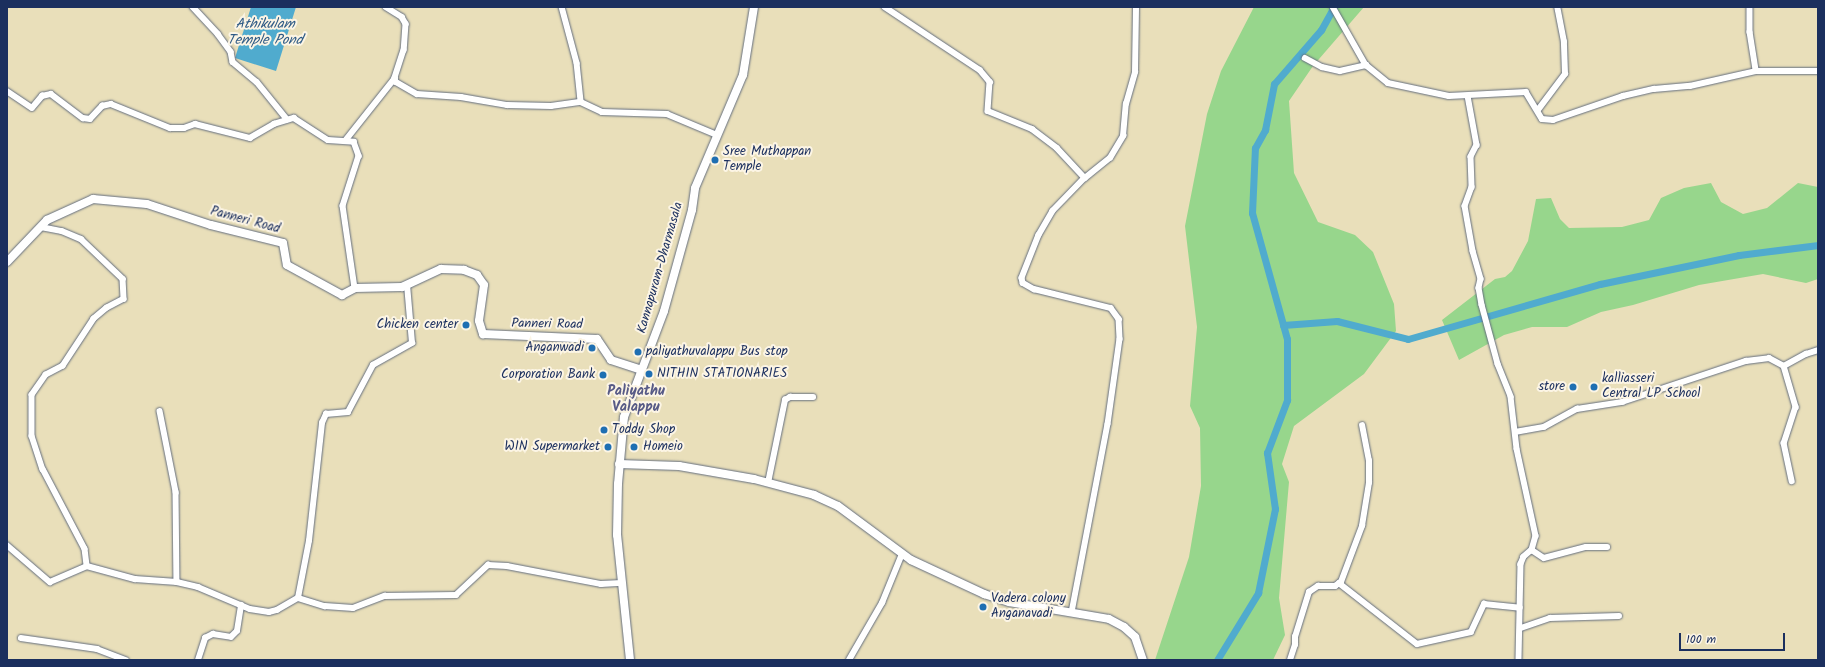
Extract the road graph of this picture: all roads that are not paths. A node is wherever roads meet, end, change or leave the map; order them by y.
1 (193, 7) edge
2 (386, 7) edge
3 (562, 7) edge
4 (754, 7) edge
5 (885, 7) edge
6 (1136, 7) edge
7 (1557, 7) edge
8 (1750, 7) edge
9 (1334, 9) edge
10 (1305, 58) dead end
11 (1366, 65) junction
12 (1756, 71) junction
13 (1818, 71) edge
14 (394, 78) junction
15 (7, 91) edge
16 (1468, 96) junction
17 (581, 102) junction
18 (1538, 110) junction
19 (287, 118) junction
20 (717, 135) junction
21 (345, 141) junction
22 (1085, 178) junction
23 (40, 227) junction
24 (7, 262) edge
25 (407, 285) junction
26 (354, 288) junction
27 (1818, 350) edge
28 (1784, 366) junction
29 (641, 370) junction
30 (813, 397) dead end
31 (160, 411) dead end
32 (1362, 426) dead end
33 (1515, 432) junction
34 (619, 464) junction
35 (1792, 481) dead end
36 (768, 483) junction
37 (7, 545) edge
38 (1607, 546) dead end
39 (1532, 550) junction
40 (902, 554) junction
41 (87, 566) junction
42 (177, 582) junction
43 (622, 583) junction
44 (1339, 583) junction
45 (298, 598) junction
46 (241, 605) junction
47 (1520, 608) junction
48 (1072, 613) junction
49 (1619, 616) dead end
50 (1521, 628) junction
51 (21, 638) dead end
52 (126, 660) edge
53 (198, 660) edge
54 (630, 660) edge
55 (849, 660) edge
56 (1143, 660) edge
57 (1290, 660) edge
58 (1519, 660) edge

1 - 19 street
2 - 14 street
3 - 17 street
4 - 20 main road, Kannapuram-Dharmasala
5 - 22 street
6 - 22 street
7 - 18 street
8 - 12 street
9 - 11 street
10 - 11 street
11 - 16 street
12 - 13 street
12 - 18 street
14 - 17 street
14 - 21 street
15 - 19 street
16 - 18 street
16 - 33 street
17 - 20 street
19 - 21 street
20 - 29 main road, Kannapuram-Dharmasala
21 - 26 street
22 - 48 street
23 - 24 main road, Panneri Road
23 - 26 main road, Panneri Road
23 - 41 street
25 - 26 main road, Panneri Road
25 - 29 main road, Panneri Road
25 - 45 street
27 - 28 street
28 - 33 street
28 - 35 street
29 - 34 main road, Kannapuram-Dharmasala
30 - 36 street
31 - 42 street
32 - 44 street
33 - 39 street
34 - 36 main road
34 - 43 main road, Kannapuram-Dharmasala
36 - 40 main road
37 - 41 street
38 - 39 street
39 - 47 street
40 - 48 main road
40 - 55 street
41 - 42 street
42 - 46 street
43 - 45 street
43 - 54 main road, Kannapuram-Dharmasala
44 - 47 street
44 - 57 street
45 - 46 street
46 - 53 street
47 - 50 street
48 - 56 main road
49 - 50 street
50 - 58 street
51 - 52 street

